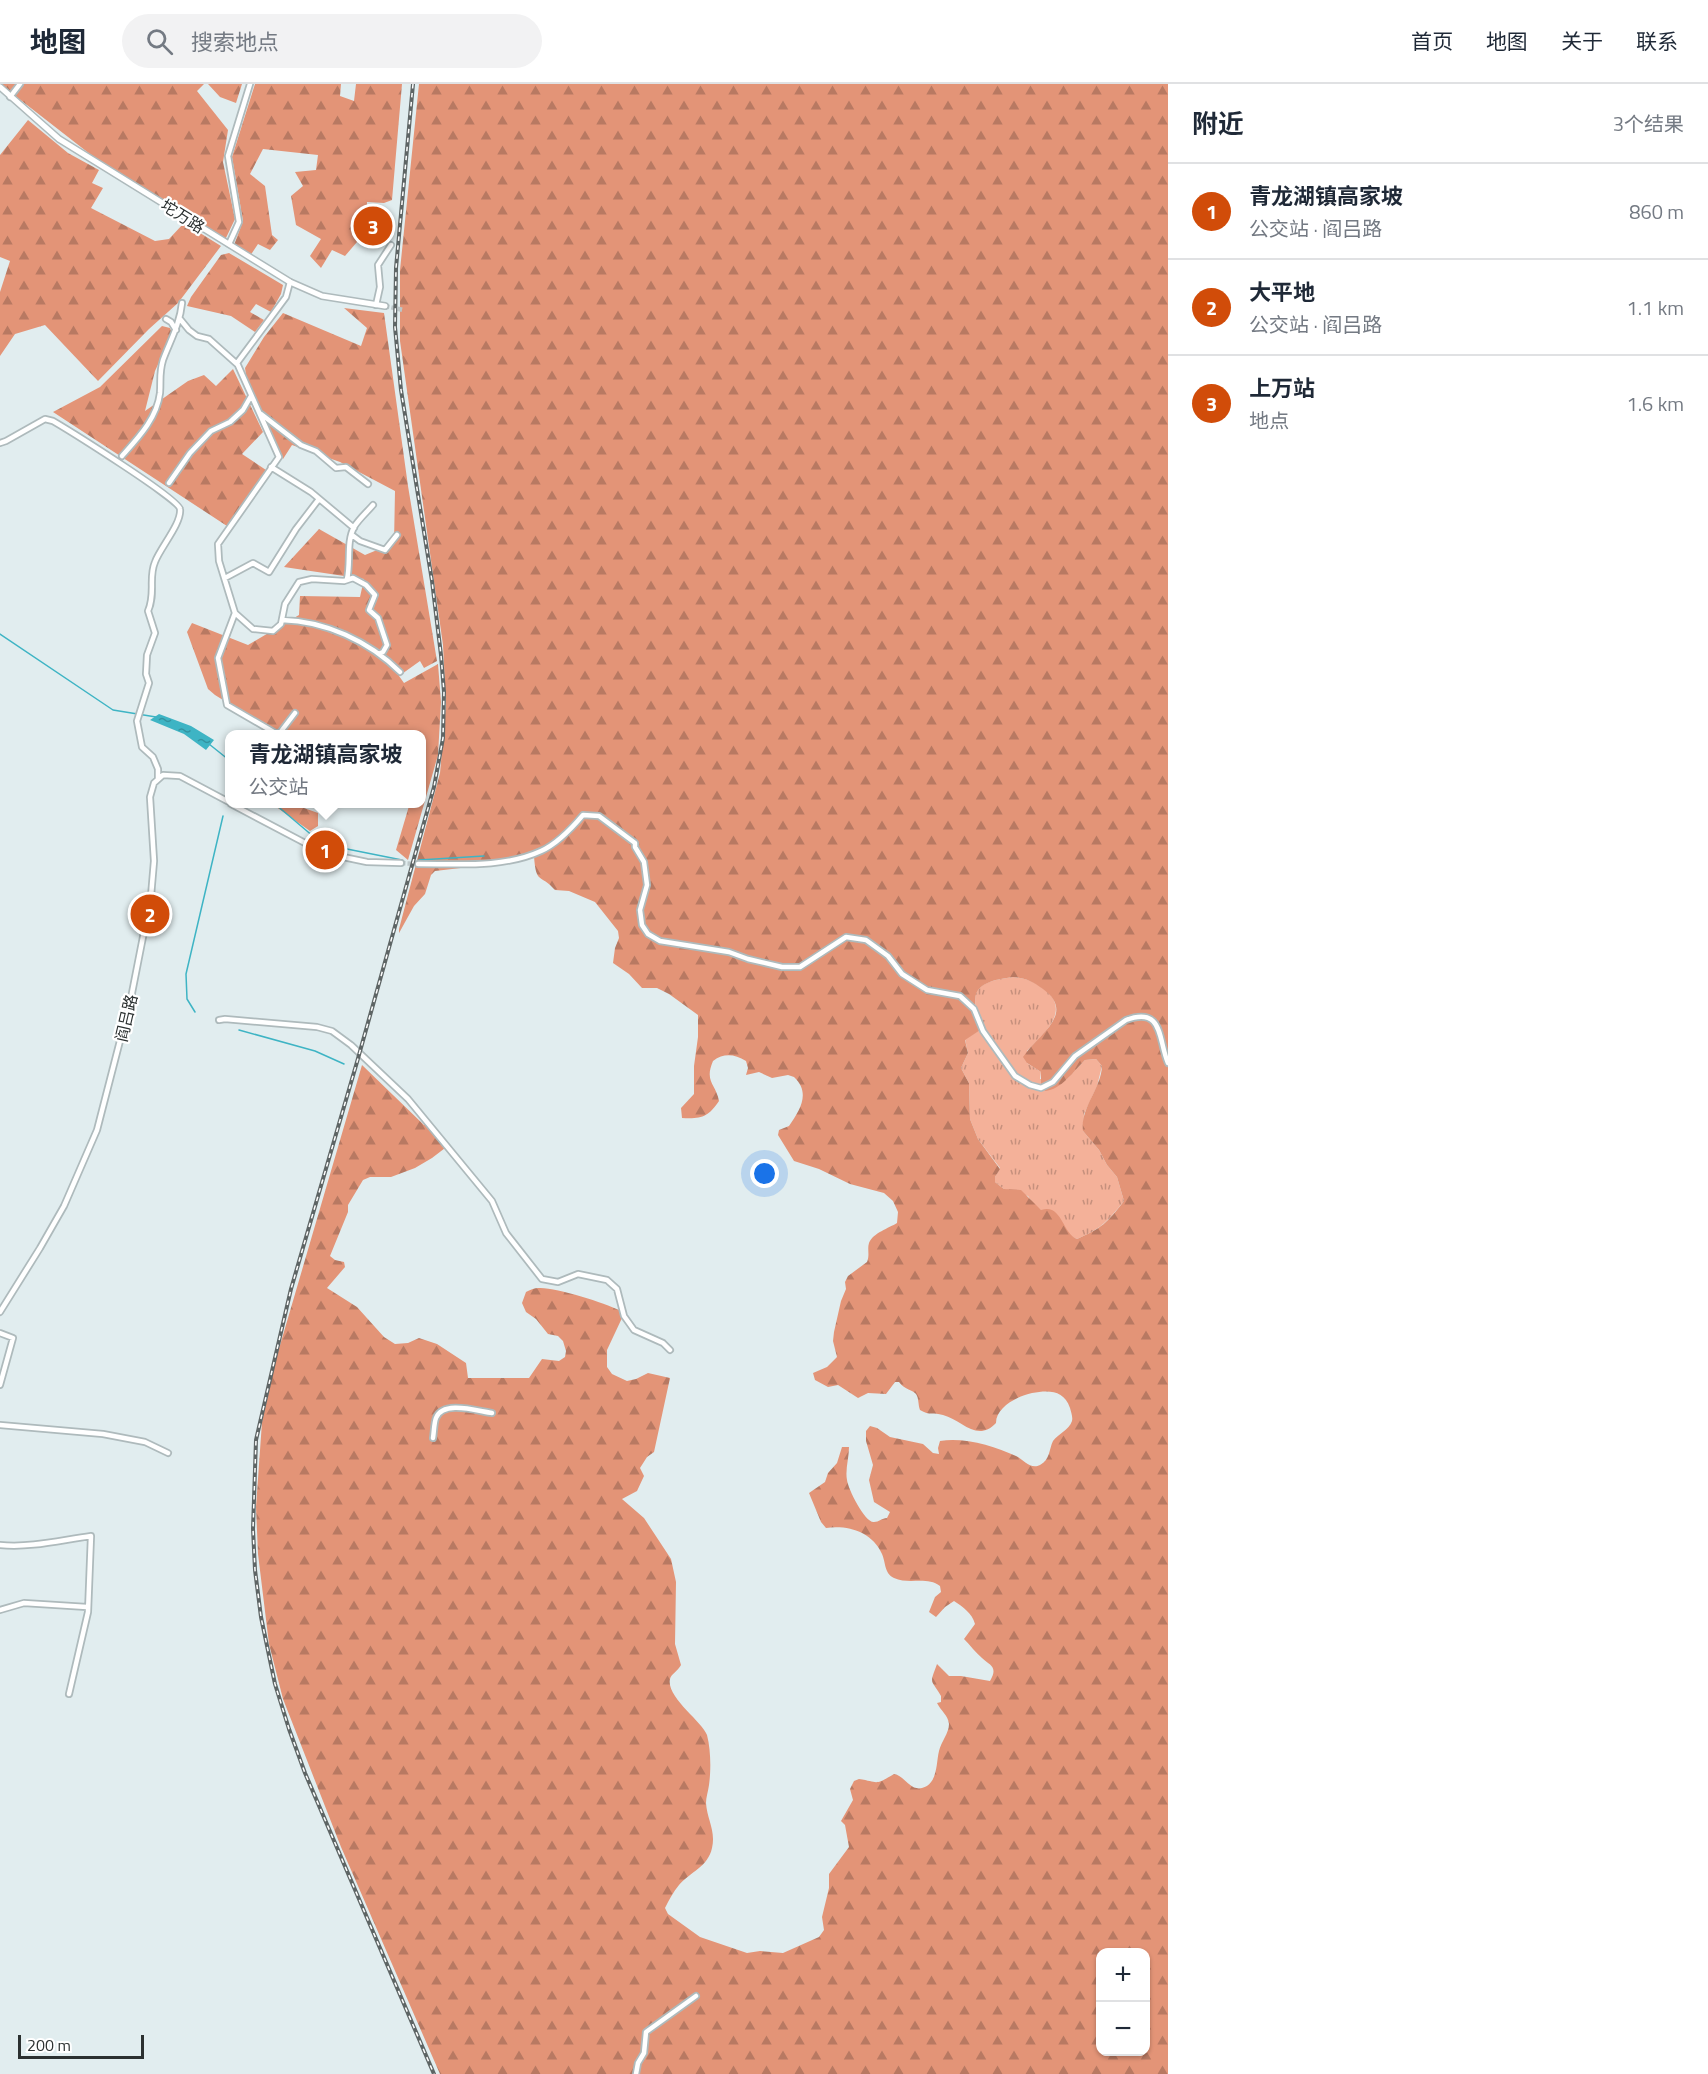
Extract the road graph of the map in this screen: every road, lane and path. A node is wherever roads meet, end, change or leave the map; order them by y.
1 (20, 84) edge
2 (250, 84) edge
3 (0, 87) edge
4 (10, 97) junction
5 (229, 244) junction
6 (391, 245) dead end
7 (291, 282) junction
8 (182, 303) dead end
9 (376, 305) junction
10 (385, 306) tunnel mouth
11 (166, 319) dead end
12 (180, 320) junction
13 (176, 330) junction
14 (237, 364) junction
15 (251, 396) junction
16 (259, 412) junction
17 (0, 442) edge
18 (122, 456) dead end
19 (271, 467) junction
20 (169, 483) dead end
21 (368, 484) dead end
22 (319, 499) junction
23 (373, 505) dead end
24 (354, 528) junction
25 (352, 535) junction
26 (397, 535) dead end
27 (225, 578) junction
28 (347, 579) junction
29 (235, 614) junction
30 (282, 620) junction
31 (379, 654) junction
32 (400, 672) dead end
33 (295, 713) dead end
34 (270, 730) edge
35 (282, 730) edge
36 (158, 779) junction
37 (225, 800) edge
38 (239, 808) edge
39 (401, 864) tunnel mouth
40 (418, 864) tunnel mouth
41 (219, 1020) dead end
42 (1168, 1063) edge
43 (0, 1312) edge
44 (0, 1333) edge
45 (670, 1350) dead end
46 (0, 1385) edge
47 (492, 1413) dead end
48 (0, 1425) edge
49 (433, 1438) dead end
50 (168, 1453) dead end
51 (0, 1545) edge
52 (87, 1607) junction
53 (0, 1610) edge
54 (69, 1694) dead end
55 (696, 1996) dead end
56 (636, 2074) edge

1 - 4 street
2 - 5 street
3 - 4 main road, 坨万路
4 - 5 main road, 坨万路
5 - 7 main road, 坨万路
6 - 9 street
7 - 9 main road, 坨万路
7 - 14 street
8 - 12 street
9 - 10 main road, 坨万路
11 - 13 street
12 - 13 street
12 - 14 street
13 - 18 street
14 - 15 street
15 - 16 street
15 - 20 street
16 - 19 street
16 - 21 street
17 - 36 street
19 - 22 street
19 - 27 street
22 - 24 street
22 - 27 street
23 - 24 street
24 - 25 street
25 - 26 street
25 - 28 street
27 - 29 street
28 - 30 street
28 - 31 street
29 - 30 street
29 - 34 street
30 - 31 street
31 - 32 street
33 - 35 street
36 - 37 street
36 - 43 street, 阎吕路
38 - 39 street
40 - 42 street
41 - 45 street
44 - 46 street
47 - 49 street
48 - 50 street
51 - 52 street
52 - 53 street
52 - 54 street
55 - 56 street

